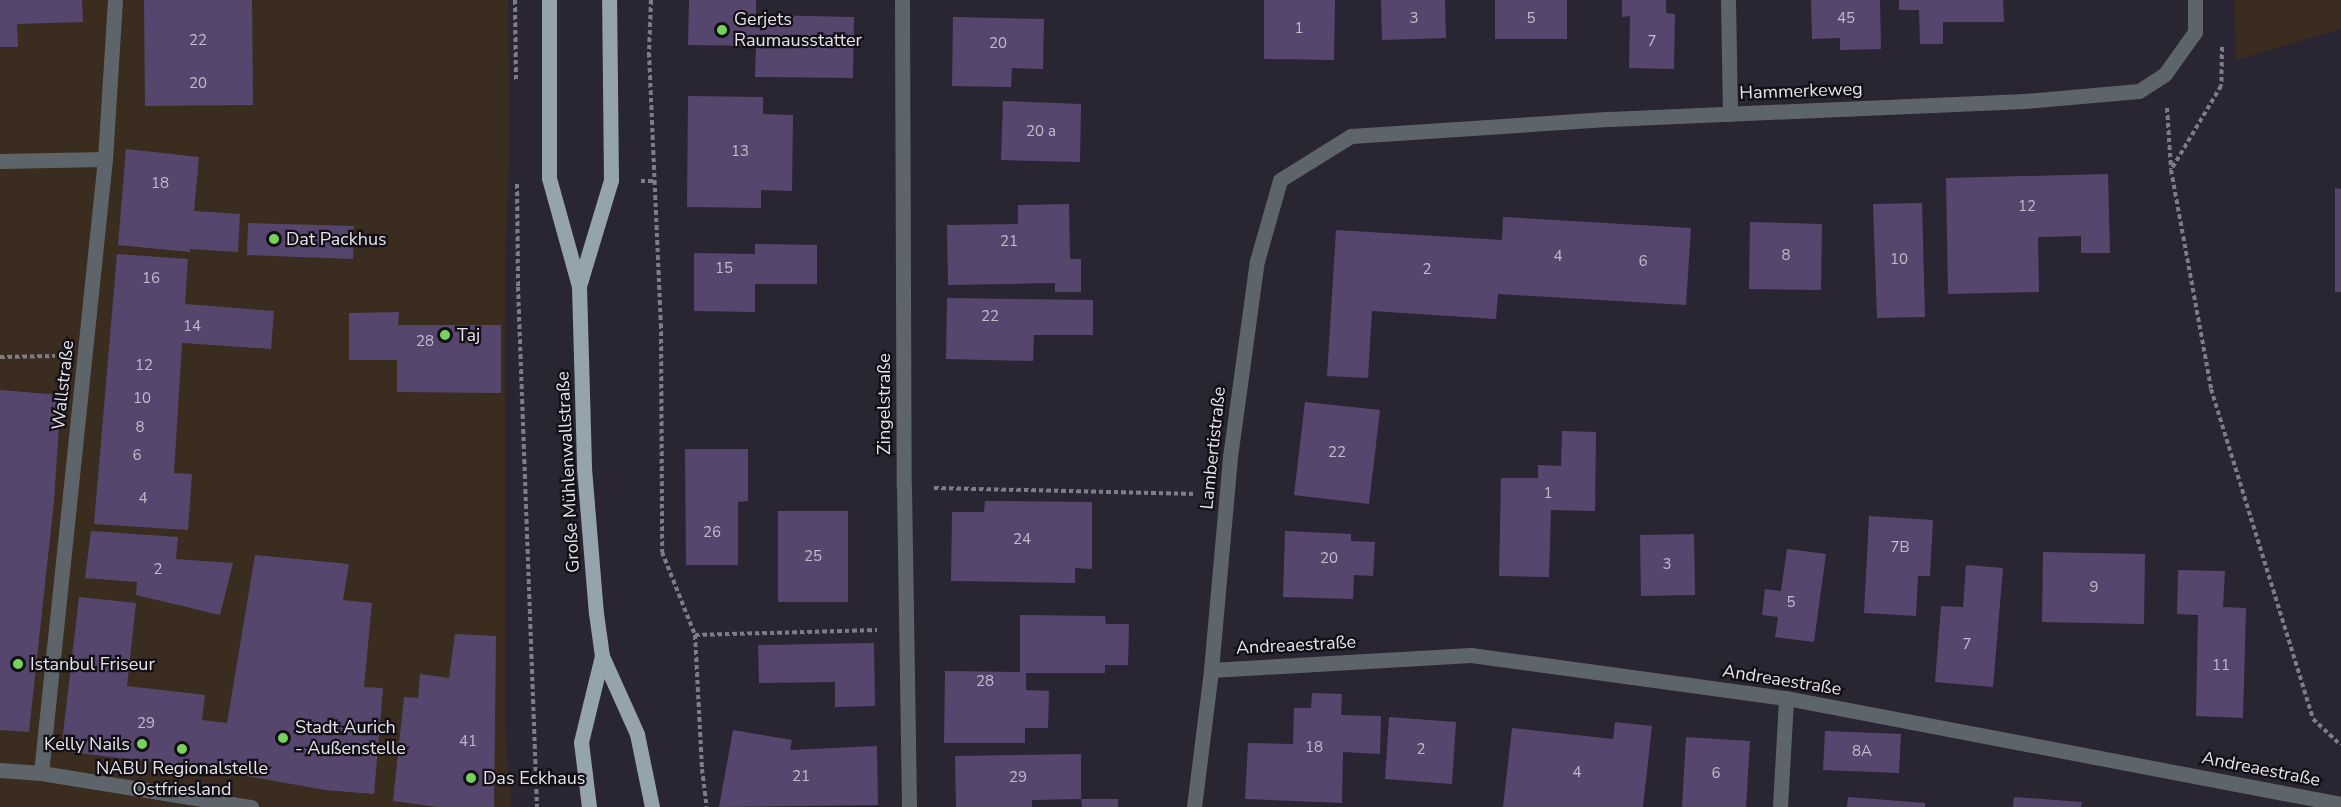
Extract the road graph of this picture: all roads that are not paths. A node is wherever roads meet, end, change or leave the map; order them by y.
1 (115, 0) edge
2 (549, 0) edge
3 (609, 0) edge
4 (902, 0) edge
5 (1728, 0) edge
6 (2195, 0) edge
7 (1730, 114) junction
8 (1351, 136) joint
9 (105, 159) junction
10 (0, 160) edge
11 (579, 286) junction
12 (602, 656) junction
13 (1211, 670) junction
14 (1786, 698) junction
15 (0, 770) edge
16 (41, 773) junction
17 (190, 803) edge
18 (2323, 804) edge
19 (2341, 804) edge
20 (251, 807) edge
21 (589, 807) edge
22 (652, 807) edge
23 (909, 807) edge
24 (1194, 807) edge
25 (1780, 807) edge

1 - 9 street, Wallstraße
2 - 11 main road, Große Mühlenwallstraße
3 - 11 main road, Große Mühlenwallstraße
4 - 23 street, Zingelstraße
5 - 7 street
6 - 7 street, Hammerkeweg
7 - 8 street, Hammerkeweg
8 - 13 street, Lambertistraße
9 - 10 street
9 - 16 street, Wallstraße
11 - 12 main road, Große Mühlenwallstraße
12 - 21 main road, Große Mühlenwallstraße
12 - 22 main road, Große Mühlenwallstraße
13 - 14 street, Andreaestraße
13 - 24 street, Lambertistraße
14 - 18 street, Andreaestraße
14 - 25 street
15 - 16 street
16 - 17 street
17 - 20 street
18 - 19 street, Andreaestraße

